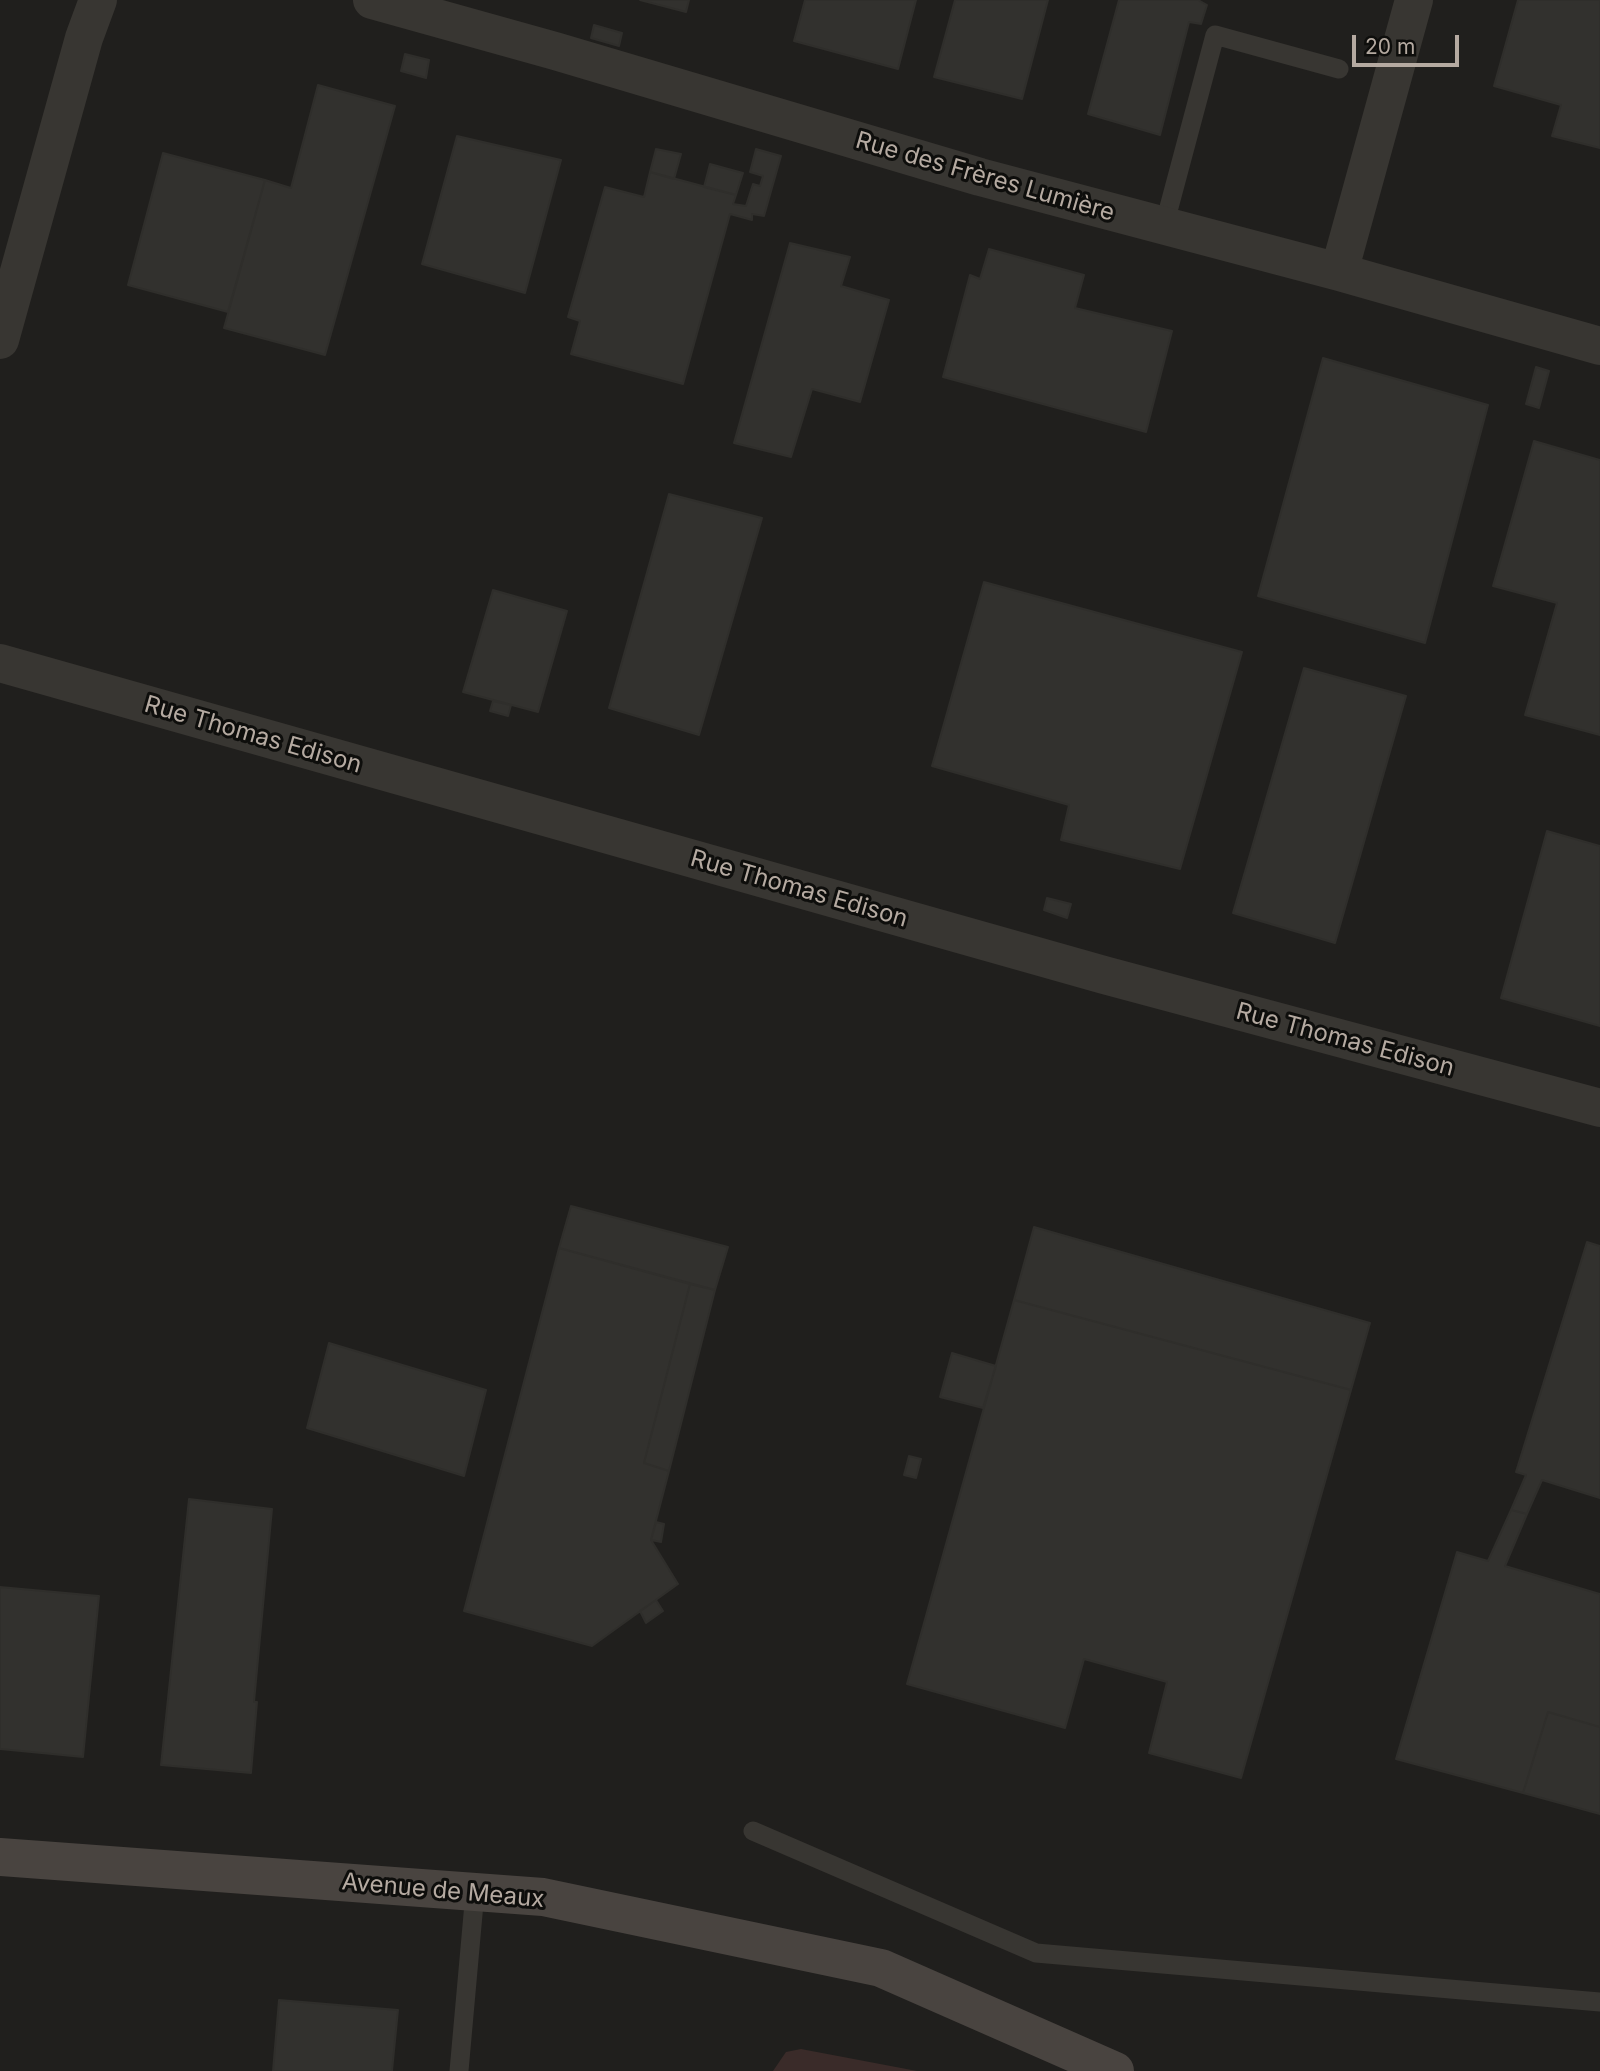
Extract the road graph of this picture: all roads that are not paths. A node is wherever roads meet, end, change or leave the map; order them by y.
1 (98, 0) edge
2 (372, 0) edge
3 (1414, 0) edge
4 (1339, 69) dead end
5 (1164, 226) junction
6 (1339, 272) junction
7 (0, 340) edge
8 (1600, 346) edge
9 (0, 663) edge
10 (1600, 1108) edge
11 (753, 1831) dead end
12 (0, 1857) edge
13 (475, 1892) junction
14 (1600, 2002) edge
15 (459, 2071) edge
16 (1115, 2071) edge

1 - 7 street
2 - 5 street, Rue des Frères Lumière
3 - 6 street
4 - 5 lane
5 - 6 street, Rue des Frères Lumière
6 - 8 street, Rue des Frères Lumière
9 - 10 street, Rue Thomas Edison
11 - 14 lane
12 - 13 street, Avenue de Meaux
13 - 15 lane
13 - 16 street, Avenue de Meaux

